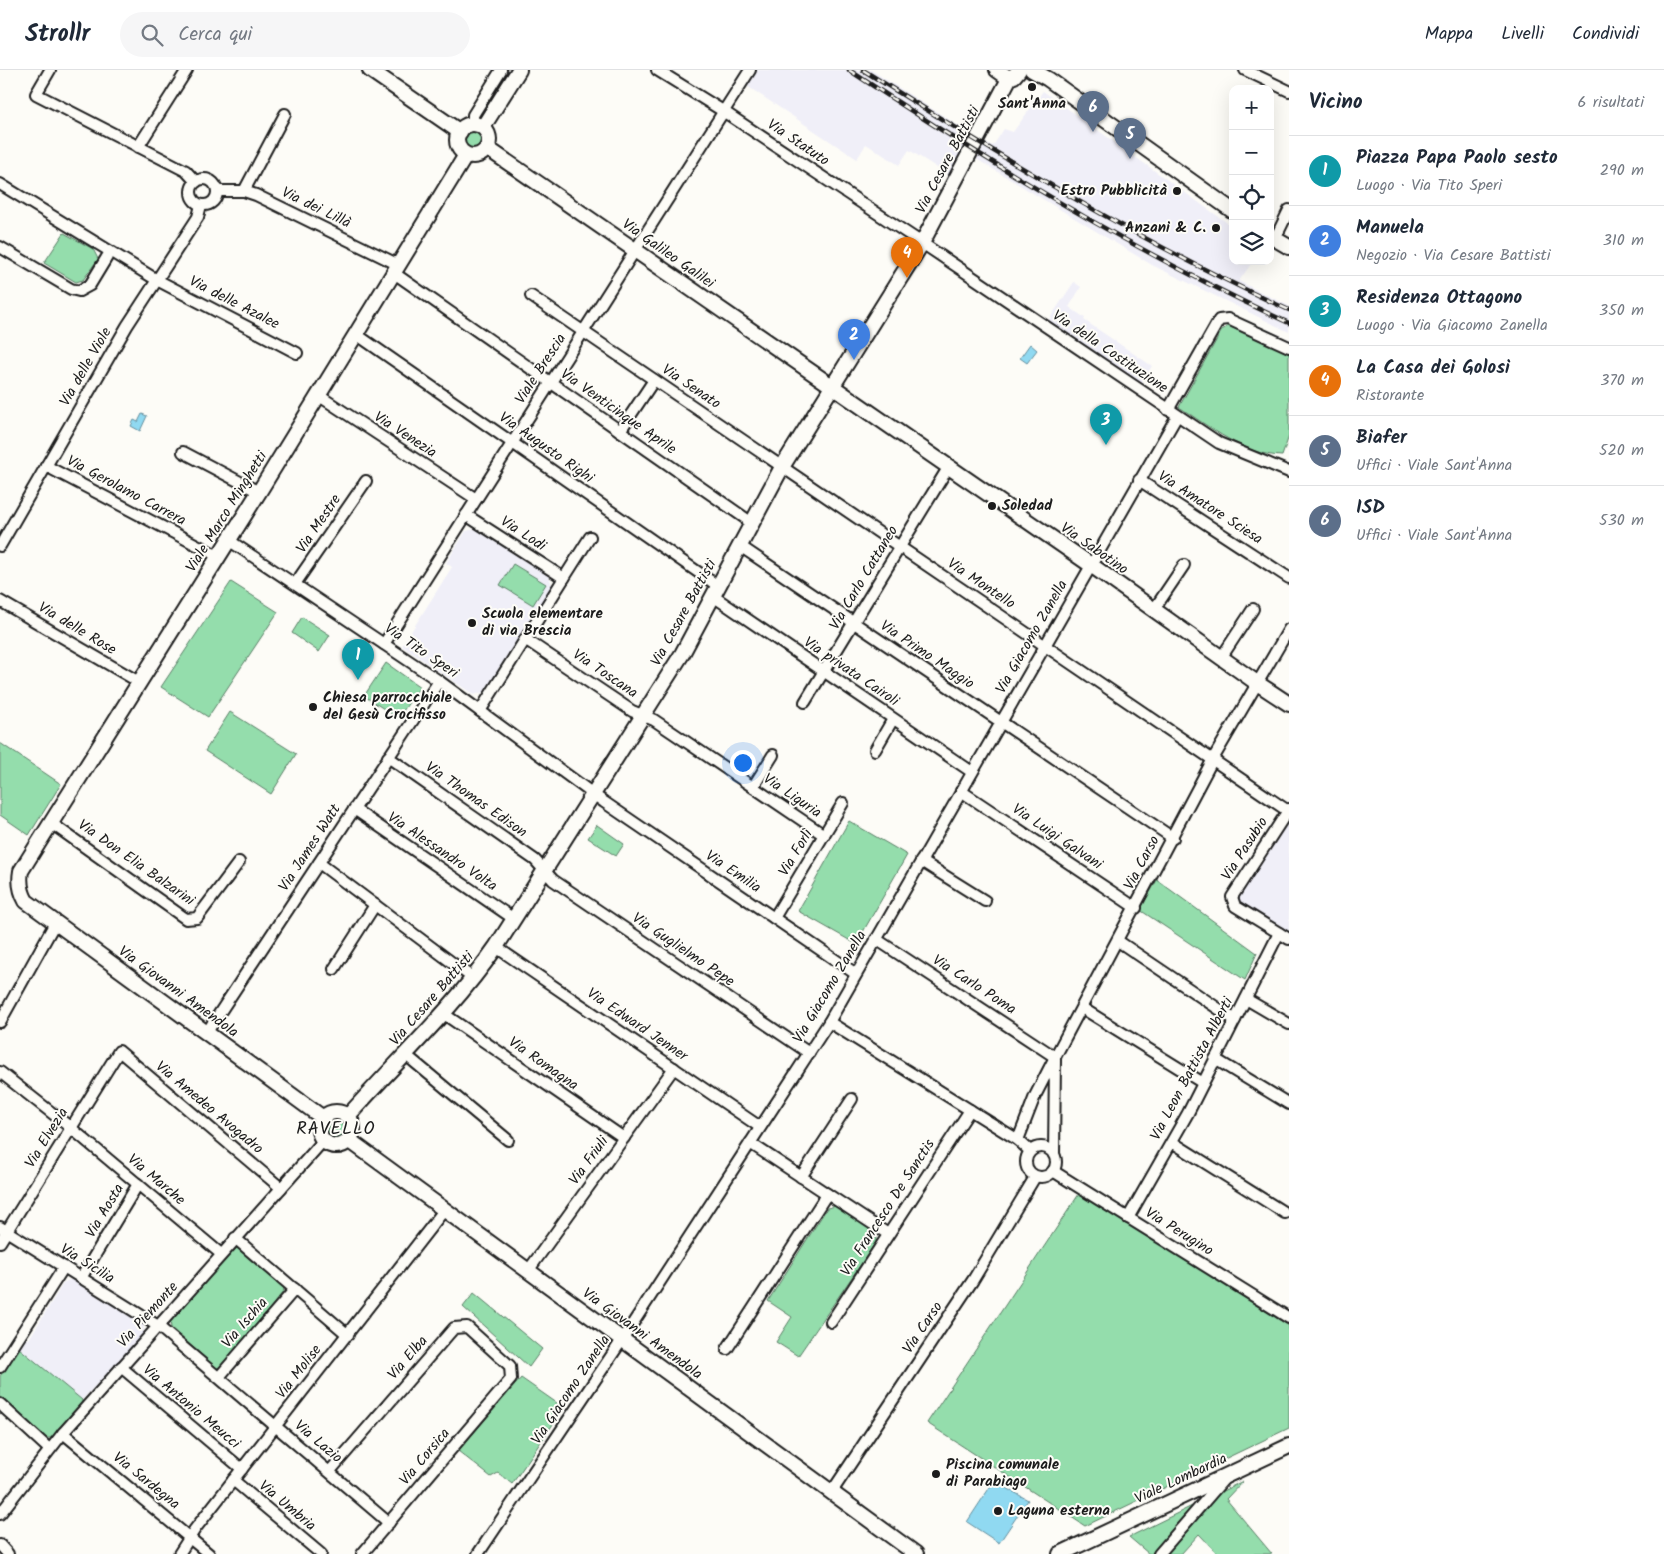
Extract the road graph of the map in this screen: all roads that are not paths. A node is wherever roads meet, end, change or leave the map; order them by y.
1 (50, 70) edge
2 (187, 70) edge
3 (370, 70) edge
4 (501, 70) edge
5 (519, 70) edge
6 (657, 70) edge
7 (750, 70) edge
8 (1032, 70) edge
9 (1245, 70) edge
10 (1008, 73) edge
11 (1048, 79) junction
12 (1289, 91) edge
13 (723, 111) junction
14 (285, 114) dead end
15 (478, 126) junction
16 (460, 132) junction
17 (138, 147) junction
18 (487, 148) junction
19 (466, 155) junction
20 (196, 182) junction
21 (0, 184) edge
22 (217, 191) junction
23 (244, 191) junction
24 (201, 205) junction
25 (1229, 208) edge
26 (1289, 210) edge
27 (1274, 236) edge
28 (1274, 239) edge
29 (922, 242) junction
30 (0, 247) edge
31 (1289, 247) edge
32 (635, 251) junction
33 (110, 252) junction
34 (396, 269) junction
35 (156, 280) junction
36 (530, 296) dead end
37 (583, 332) junction
38 (356, 334) junction
39 (1289, 347) edge
40 (297, 353) dead end
41 (654, 380) junction
42 (551, 383) junction
43 (830, 387) junction
44 (318, 395) junction
45 (1168, 410) junction
46 (1177, 416) junction
47 (620, 431) junction
48 (512, 442) junction
49 (183, 452) dead end
50 (46, 466) junction
51 (782, 467) junction
52 (948, 468) junction
53 (1289, 472) edge
54 (1139, 480) junction
55 (366, 481) dead end
56 (259, 492) junction
57 (476, 499) junction
58 (466, 515) junction
59 (752, 523) junction
60 (590, 538) dead end
61 (228, 539) junction
62 (0, 546) edge
63 (740, 546) junction
64 (900, 547) junction
65 (218, 556) junction
66 (1090, 565) junction
67 (1184, 565) dead end
68 (564, 578) junction
69 (1289, 578) edge
70 (295, 584) junction
71 (716, 591) junction
72 (0, 601) edge
73 (1253, 609) dead end
74 (1153, 611) junction
75 (854, 623) junction
76 (1289, 629) edge
77 (525, 640) junction
78 (384, 644) junction
79 (1045, 645) junction
80 (1221, 658) junction
81 (824, 671) junction
82 (439, 681) junction
83 (138, 682) junction
84 (1257, 684) junction
85 (805, 702) dead end
86 (1289, 704) edge
87 (480, 711) junction
88 (643, 716) junction
89 (893, 718) junction
90 (1001, 722) junction
91 (875, 750) dead end
92 (773, 755) dead end
93 (388, 757) junction
94 (1213, 759) junction
95 (972, 772) junction
96 (753, 787) junction
97 (961, 791) junction
98 (593, 794) junction
99 (843, 803) dead end
100 (354, 809) junction
101 (1289, 810) edge
102 (51, 823) junction
103 (824, 835) junction
104 (1173, 838) junction
105 (921, 861) junction
106 (239, 862) dead end
107 (319, 863) junction
108 (544, 870) junction
109 (21, 887) joint
110 (984, 901) dead end
111 (375, 905) junction
112 (1136, 908) junction
113 (774, 918) junction
114 (514, 919) junction
115 (55, 923) junction
116 (1279, 933) junction
117 (876, 938) junction
118 (1289, 939) edge
119 (1118, 941) junction
120 (496, 947) junction
121 (334, 969) dead end
122 (856, 974) junction
123 (474, 979) junction
124 (1246, 999) junction
125 (1082, 1008) junction
126 (444, 1014) junction
127 (1235, 1020) junction
128 (0, 1022) edge
129 (829, 1022) junction
130 (1289, 1024) edge
131 (207, 1032) junction
132 (119, 1051) joint
133 (808, 1053) junction
134 (406, 1055) junction
135 (1055, 1056) junction
136 (1215, 1060) junction
137 (674, 1068) junction
138 (0, 1072) edge
139 (1203, 1083) junction
140 (852, 1099) dead end
141 (1289, 1104) edge
142 (970, 1110) junction
143 (348, 1116) junction
144 (323, 1118) junction
145 (760, 1127) junction
146 (71, 1128) junction
147 (624, 1138) junction
148 (324, 1140) junction
149 (349, 1140) junction
150 (508, 1140) dead end
151 (1018, 1140) junction
152 (1172, 1142) junction
153 (750, 1143) junction
154 (1030, 1151) junction
155 (1054, 1155) junction
156 (1054, 1171) junction
157 (801, 1177) junction
158 (1036, 1177) junction
159 (138, 1184) junction
160 (281, 1188) junction
161 (827, 1194) junction
162 (445, 1210) junction
163 (1285, 1213) dead end
164 (1128, 1218) junction
165 (3, 1229) edge
166 (888, 1234) junction
167 (235, 1238) junction
168 (0, 1242) edge
169 (221, 1254) junction
170 (64, 1267) junction
171 (528, 1271) junction
172 (81, 1278) junction
173 (295, 1289) junction
174 (1289, 1318) edge
175 (830, 1322) dead end
176 (158, 1326) junction
177 (348, 1335) junction
178 (622, 1340) junction
179 (727, 1350) dead end
180 (0, 1367) edge
181 (121, 1367) junction
182 (219, 1378) junction
183 (511, 1379) joint
184 (0, 1404) edge
185 (276, 1426) junction
186 (63, 1433) junction
187 (1289, 1446) edge
188 (49, 1449) junction
189 (242, 1469) junction
190 (330, 1471) junction
191 (1228, 1475) junction
192 (233, 1480) junction
193 (831, 1493) junction
194 (0, 1514) edge
195 (389, 1523) junction
196 (190, 1537) junction
197 (0, 1545) edge
198 (8, 1554) edge
199 (178, 1554) edge
200 (209, 1554) edge
201 (321, 1554) edge
202 (362, 1554) edge
203 (478, 1554) edge
204 (916, 1554) edge
205 (1060, 1554) edge
206 (1159, 1554) edge

1 - 17 street
2 - 17 street
3 - 16 street
4 - 15 street
5 - 15 street
6 - 13 street, Via Statuto
7 - 13 street, Viale Brescia
8 - 11 street
9 - 12 street
10 - 11 street
10 - 29 street, Via Cesare Battisti
11 - 25 street
13 - 29 street, Via Statuto
13 - 32 street, Viale Brescia
14 - 23 street
15 - 16 street
15 - 18 street
16 - 19 street
17 - 20 street
18 - 19 street
18 - 32 street, Via Galileo Galilei
19 - 34 street, Viale Marco Minghetti
20 - 22 street
20 - 24 street
21 - 33 street, Via delle Azalee
22 - 23 street, Via dei Lillà
22 - 24 street
23 - 34 street, Via dei Lillà
24 - 35 street, Via delle Viole
26 - 27 street
28 - 31 street
29 - 43 street, Via Cesare Battisti
29 - 45 street, Via della Costituzione
30 - 33 street
32 - 37 street, Viale Brescia
32 - 43 street, Via Galileo Galilei
33 - 35 street, Via delle Azalee
34 - 38 street, Viale Marco Minghetti
34 - 42 street, Via Venticinque Aprile
35 - 40 street, Via delle Azalee
35 - 50 street, Via delle Viole
36 - 37 street, Via Senato
37 - 41 street, Via Senato
37 - 42 street, Viale Brescia
38 - 44 street, Viale Marco Minghetti
38 - 48 street, Via Augusto Righi
39 - 45 street
41 - 47 street
41 - 51 street, Via Senato
42 - 47 street, Via Venticinque Aprile
42 - 48 street, Viale Brescia
43 - 51 street, Via Cesare Battisti
43 - 52 street, Via Sabotino
44 - 56 street, Viale Marco Minghetti
44 - 57 street, Via Venezia
45 - 46 street, Via della Costituzione
46 - 53 street, Via della Costituzione
46 - 54 street, Via Giacomo Zanella
47 - 59 street, Via Venticinque Aprile
48 - 57 street, Viale Brescia
48 - 71 street, Via Augusto Righi
49 - 56 street
50 - 62 street, Via delle Viole
50 - 65 street, Via Gerolamo Carrera
51 - 59 street, Via Cesare Battisti
51 - 64 street, Via Montello
52 - 64 street, Via Carlo Cattaneo
52 - 66 street, Via Sabotino
54 - 66 street, Via Giacomo Zanella
54 - 69 street, Via Amatore Sciesa
55 - 70 street, Via Mestre
56 - 61 street, Viale Marco Minghetti
57 - 58 street, Viale Brescia
58 - 68 street, Via Lodi
58 - 78 street, Viale Brescia
59 - 63 street, Via Cesare Battisti
60 - 68 street
61 - 65 street, Viale Marco Minghetti
61 - 70 street, Via Tito Speri
63 - 71 street, Via Cesare Battisti
63 - 75 street, Via Primo Maggio
64 - 75 street, Via Carlo Cattaneo
64 - 79 street, Via Montello
65 - 83 street, Viale Marco Minghetti
66 - 74 street, Via Sabotino
66 - 79 street, Via Giacomo Zanella
67 - 74 street
68 - 77 street
70 - 78 street, Via Tito Speri
71 - 81 street, Via privata Cairoli
71 - 88 street, Via Cesare Battisti
72 - 83 street, Via delle Rose
73 - 80 street
74 - 80 street, Via Sabotino
75 - 81 street, Via Carlo Cattaneo
75 - 90 street, Via Primo Maggio
76 - 84 street, Via Carso
77 - 87 street
77 - 88 street, Via Toscana
78 - 82 street, Via Tito Speri
79 - 90 street, Via Giacomo Zanella
79 - 94 street, Via Montello
80 - 84 street, Via Sabotino
81 - 85 street, Via Carlo Cattaneo
81 - 89 street, Via privata Cairoli
82 - 87 street, Via Tito Speri
82 - 93 street, Via James Watt
83 - 102 street, Viale Marco Minghetti
84 - 86 street, Via Sabotino
84 - 94 street, Via Carso
87 - 98 street, Via Tito Speri
88 - 96 street, Via Liguria
88 - 98 street, Via Cesare Battisti
89 - 91 street
89 - 95 street, Via privata Cairoli
90 - 95 street, Via Giacomo Zanella
90 - 104 street, Via Primo Maggio
92 - 96 street
93 - 100 street, Via James Watt
93 - 108 street, Via Thomas Edison
94 - 101 street, Via Montello
94 - 104 street, Via Carso
95 - 97 street, Via Giacomo Zanella
96 - 103 street, Via Liguria
97 - 105 street, Via Giacomo Zanella
97 - 112 street, Via Luigi Galvani
98 - 108 street, Via Cesare Battisti
98 - 113 street, Via Emilia
99 - 103 street, Via Forlì
100 - 107 street, Via James Watt
100 - 114 street, Via Alessandro Volta
101 - 116 street, Via Pasubio
102 - 106 street, Via Don Elia Balzarini
102 - 109 street, Viale Marco Minghetti
103 - 113 street, Via Forlì
104 - 112 street, Via Carso
105 - 110 street
105 - 117 street, Via Giacomo Zanella
107 - 111 street
107 - 131 street, Via James Watt
108 - 114 street, Via Cesare Battisti
108 - 133 street, Via Guglielmo Pepe
109 - 115 street, Via Giovanni Amendola
111 - 121 street
111 - 123 street
112 - 119 street, Via Carso
113 - 122 street, Via Emilia
114 - 120 street, Via Cesare Battisti
115 - 128 street
115 - 131 street, Via Giovanni Amendola
116 - 118 street
116 - 124 street, Via Leon Battista Alberti
117 - 122 street, Via Giacomo Zanella
117 - 135 street, Via Carlo Poma
119 - 125 street, Via Carso
119 - 127 street
120 - 123 street, Via Cesare Battisti
120 - 137 street, Via Edward Jenner
122 - 129 street, Via Giacomo Zanella
123 - 126 street, Via Cesare Battisti
124 - 127 street, Via Leon Battista Alberti
124 - 130 street
125 - 135 street, Via Carso
125 - 139 street
126 - 134 street, Via Cesare Battisti
126 - 147 street, Via Romagna
127 - 136 street, Via Leon Battista Alberti
129 - 133 street, Via Giacomo Zanella
129 - 142 street
131 - 144 street, Via Giovanni Amendola
132 - 146 street, Via Elvezia
132 - 160 street, Via Amedeo Avogadro
133 - 145 street, Via Giacomo Zanella
134 - 143 street, Via Cesare Battisti
134 - 150 street
135 - 151 street, Via Carso
135 - 155 street, Via Carso
136 - 139 street, Via Leon Battista Alberti
136 - 141 street
137 - 145 street, Via Edward Jenner
137 - 147 street, Via Friuli
138 - 146 street, Via Marche
139 - 152 street, Via Leon Battista Alberti
140 - 157 street
142 - 151 street
142 - 166 street, Via Francesco De Sanctis
143 - 144 street
143 - 149 street
144 - 148 street
145 - 153 street, Via Giacomo Zanella
146 - 159 street, Via Marche
146 - 165 street, Via Elvezia
147 - 171 street, Via Friuli
148 - 149 street
148 - 160 street, Via Piemonte
149 - 162 street, Via Giovanni Amendola
151 - 154 street
152 - 163 street
152 - 164 street, Via Leon Battista Alberti
153 - 157 street
153 - 178 street, Via Giacomo Zanella
154 - 155 street
154 - 158 street
155 - 156 street
156 - 158 street
156 - 164 street, Via Perugino
157 - 161 street
158 - 193 street, Via Carso
159 - 169 street, Via Marche
159 - 172 street, Via Aosta
160 - 167 street, Via Piemonte
161 - 166 street
161 - 179 street
162 - 171 street, Via Giovanni Amendola
162 - 177 street, Via Molise
164 - 174 street, Via Perugino
165 - 168 street, Via Elvezia
165 - 170 street, Via Sicilia
166 - 175 street, Via Francesco De Sanctis
167 - 169 street, Via Piemonte
167 - 173 street
169 - 176 street, Via Piemonte
170 - 172 street, Via Sicilia
170 - 180 street
171 - 178 street, Via Giovanni Amendola
172 - 176 street, Via Sicilia
173 - 177 street
173 - 182 street, Via Ischia
176 - 181 street, Via Piemonte
176 - 182 street, Via Lazio
177 - 185 street, Via Molise
178 - 193 street, Via Giovanni Amendola
178 - 203 street, Via Giacomo Zanella
181 - 186 street, Via Piemonte
181 - 189 street, Via Antonio Meucci
182 - 185 street, Via Lazio
183 - 190 street, Via Elba
183 - 195 street, Via Corsica
184 - 188 street
185 - 189 street, Via Molise
185 - 190 street, Via Lazio
186 - 188 street, Via Piemonte
186 - 196 street, Via Sardegna
187 - 191 street, Viale Lombardia
188 - 194 street, Via Piemonte
189 - 192 street, Via Molise
190 - 195 street, Via Lazio
191 - 205 street, Viale Lombardia
191 - 206 street
192 - 196 street, Via Molise
192 - 201 street, Via Umbria
193 - 204 street, Via Giovanni Amendola
195 - 202 street, Via Corsica
196 - 199 street, Via Molise
196 - 200 street, Via Sardegna
197 - 198 street

